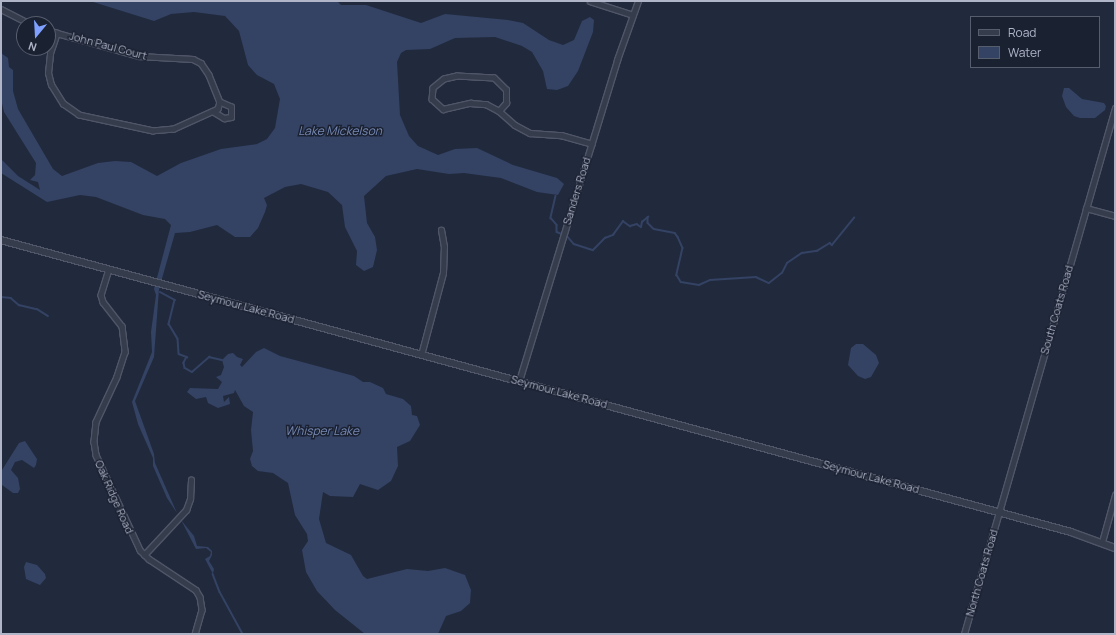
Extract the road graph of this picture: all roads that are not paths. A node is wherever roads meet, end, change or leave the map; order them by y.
1 (590, 1) edge
2 (638, 1) edge
3 (1, 9) edge
4 (633, 15) junction
5 (16, 16) edge
6 (57, 32) joint
7 (220, 102) junction
8 (1115, 108) edge
9 (500, 111) junction
10 (214, 112) junction
11 (592, 144) junction
12 (1086, 208) junction
13 (1115, 216) edge
14 (440, 230) dead end
15 (1, 240) edge
16 (109, 269) junction
17 (421, 355) junction
18 (519, 381) junction
19 (191, 480) dead end
20 (1115, 495) edge
21 (999, 512) junction
22 (1102, 542) junction
23 (1115, 548) edge
24 (144, 554) junction
25 (195, 634) edge
26 (964, 634) edge

1 - 4 street
2 - 4 street, Sanders Road
3 - 5 street
4 - 11 street, Sanders Road
6 - 7 street, John Paul Court
6 - 10 street, John Paul Court
7 - 10 street
7 - 10 street, John Paul Court
8 - 12 street, South Coats Road
9 - 9 street
9 - 11 street
11 - 18 street, Sanders Road
12 - 13 street
12 - 21 street, South Coats Road
14 - 17 street
15 - 16 street, Seymour Lake Road
16 - 17 street, Seymour Lake Road
16 - 24 street, Oak Ridge Road
17 - 18 street, Seymour Lake Road
18 - 21 street, Seymour Lake Road
19 - 24 street
20 - 22 street
21 - 22 street, Seymour Lake Road
21 - 26 street, North Coats Road
22 - 23 street, Seymour Lake Road
24 - 25 street, Oak Ridge Road

